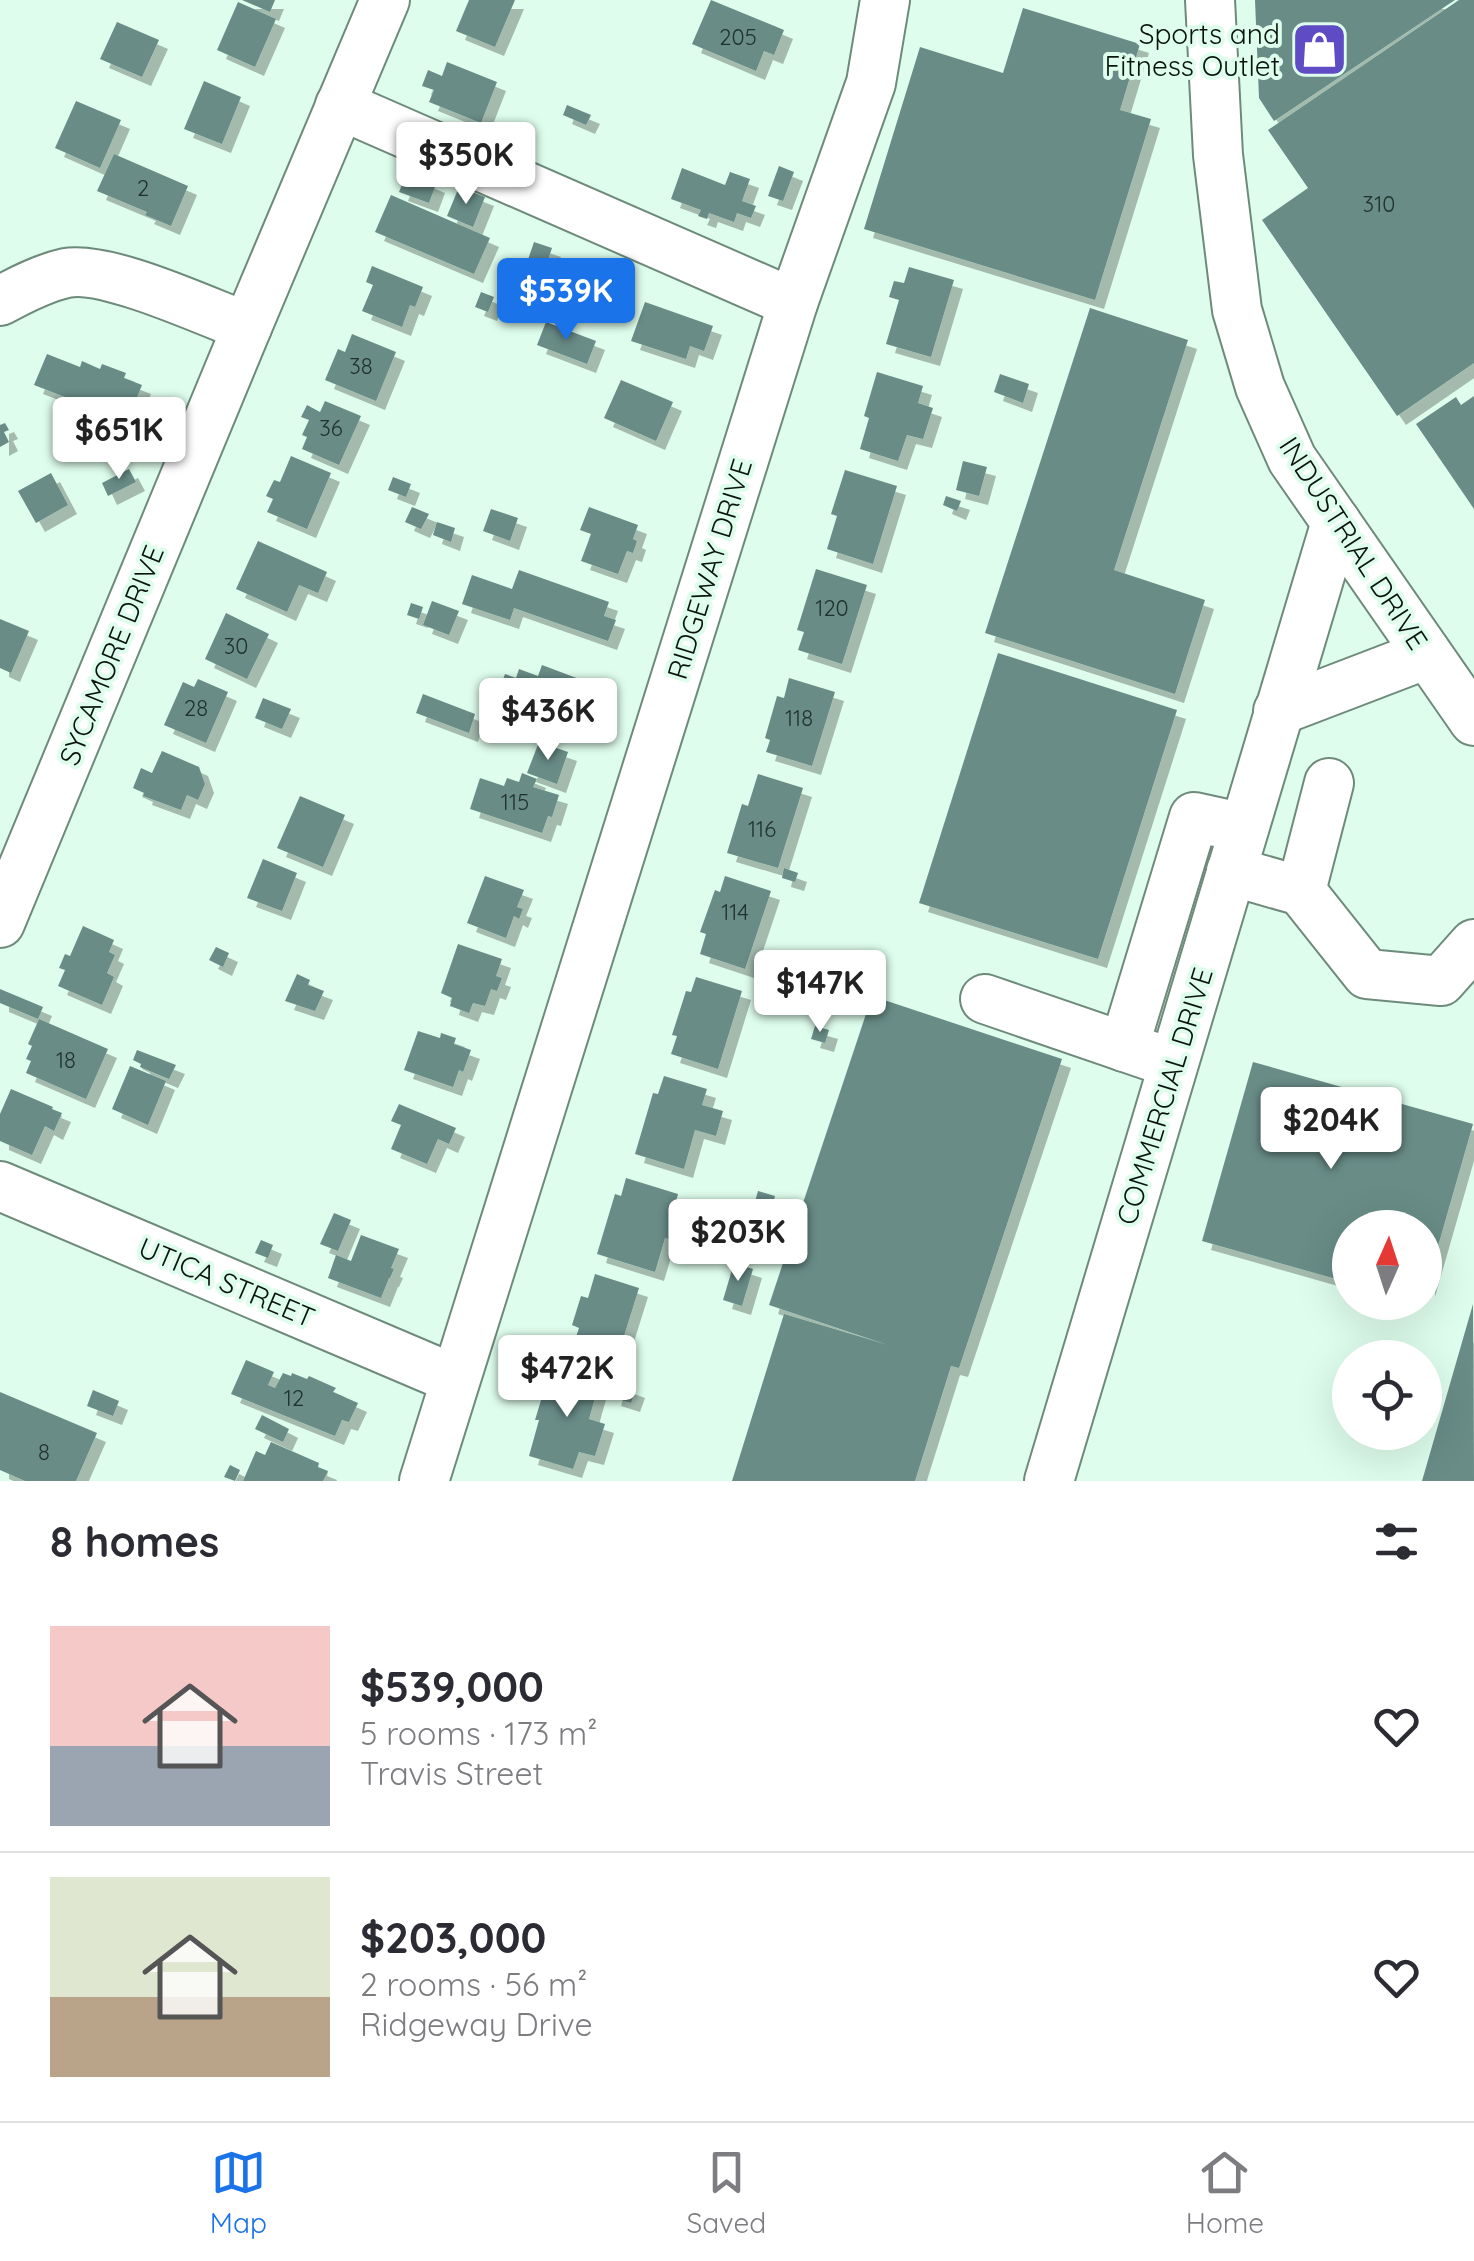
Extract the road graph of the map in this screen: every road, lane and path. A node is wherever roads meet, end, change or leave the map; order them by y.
1 (385, 0) edge
2 (885, 0) edge
3 (1210, 0) edge
4 (340, 105) junction
5 (0, 301) edge
6 (793, 303) junction
7 (246, 326) junction
8 (1336, 522) junction
9 (1427, 654) junction
10 (1278, 711) junction
11 (1474, 722) edge
12 (1329, 783) dead end
13 (1237, 849) junction
14 (1301, 891) junction
15 (0, 923) edge
16 (1474, 944) edge
17 (985, 999) dead end
18 (1124, 1047) junction
19 (1174, 1063) junction
20 (0, 1186) edge
21 (454, 1379) junction
22 (424, 1481) edge
23 (1049, 1481) edge

1 - 4 street, SYCAMORE DRIVE
2 - 6 street, RIDGEWAY DRIVE
3 - 8 street, INDUSTRIAL DRIVE
4 - 6 street
4 - 7 street, SYCAMORE DRIVE
5 - 7 street
6 - 21 street, RIDGEWAY DRIVE
7 - 15 street, SYCAMORE DRIVE
8 - 9 street, INDUSTRIAL DRIVE
8 - 10 street, COMMERCIAL DRIVE
9 - 10 street
9 - 11 street, INDUSTRIAL DRIVE
10 - 13 street, COMMERCIAL DRIVE
12 - 14 street
13 - 14 street
13 - 18 street
13 - 19 street, COMMERCIAL DRIVE
14 - 16 street
17 - 18 street
18 - 19 street
19 - 23 street, COMMERCIAL DRIVE
20 - 21 street, UTICA STREET
21 - 22 street, RIDGEWAY DRIVE

